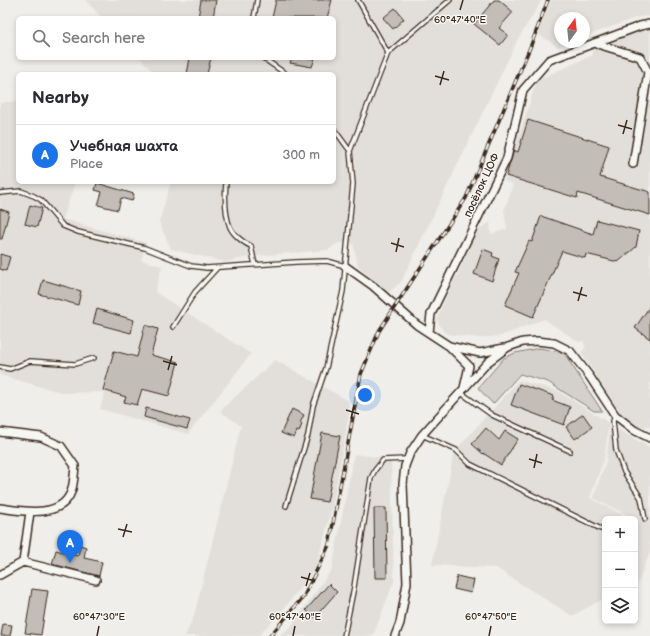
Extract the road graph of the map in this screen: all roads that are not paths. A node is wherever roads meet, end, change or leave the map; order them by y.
1 (257, 0) edge
2 (358, 0) edge
3 (450, 0) edge
4 (254, 16) edge
5 (650, 24) edge
6 (594, 43) junction
7 (388, 53) junction
8 (266, 60) edge
9 (283, 72) edge
10 (336, 132) edge
11 (350, 151) junction
12 (633, 164) dead end
13 (226, 184) edge
14 (0, 193) edge
15 (255, 265) junction
16 (345, 266) junction
17 (217, 268) junction
18 (173, 327) dead end
19 (429, 332) junction
20 (449, 346) junction
21 (508, 347) junction
22 (94, 358) dead end
23 (0, 367) edge
24 (462, 390) junction
25 (615, 415) junction
26 (0, 432) edge
27 (422, 435) junction
28 (650, 438) edge
29 (570, 451) dead end
30 (408, 459) junction
31 (286, 506) dead end
32 (0, 508) edge
33 (30, 512) junction
34 (645, 519) dead end
35 (601, 530) dead end
36 (23, 562) junction
37 (0, 575) edge
38 (96, 580) dead end
39 (344, 636) edge
40 (395, 636) edge

1 - 4 lane
2 - 7 lane
3 - 7 lane
5 - 6 street, посёлок ЦОФ
6 - 12 street
6 - 19 street, посёлок ЦОФ
7 - 11 lane
8 - 9 lane
10 - 11 lane
11 - 16 lane
13 - 15 lane
14 - 17 lane
15 - 16 lane
15 - 17 lane
16 - 19 street
16 - 31 lane
17 - 18 lane
19 - 20 street
20 - 21 street
20 - 24 street
21 - 24 street
21 - 25 street
22 - 23 lane
24 - 27 street
24 - 29 lane
25 - 28 street
25 - 34 lane
26 - 33 street
27 - 30 street
27 - 35 lane
30 - 39 lane
30 - 40 street
32 - 33 street
33 - 36 street
36 - 37 street
36 - 38 street

